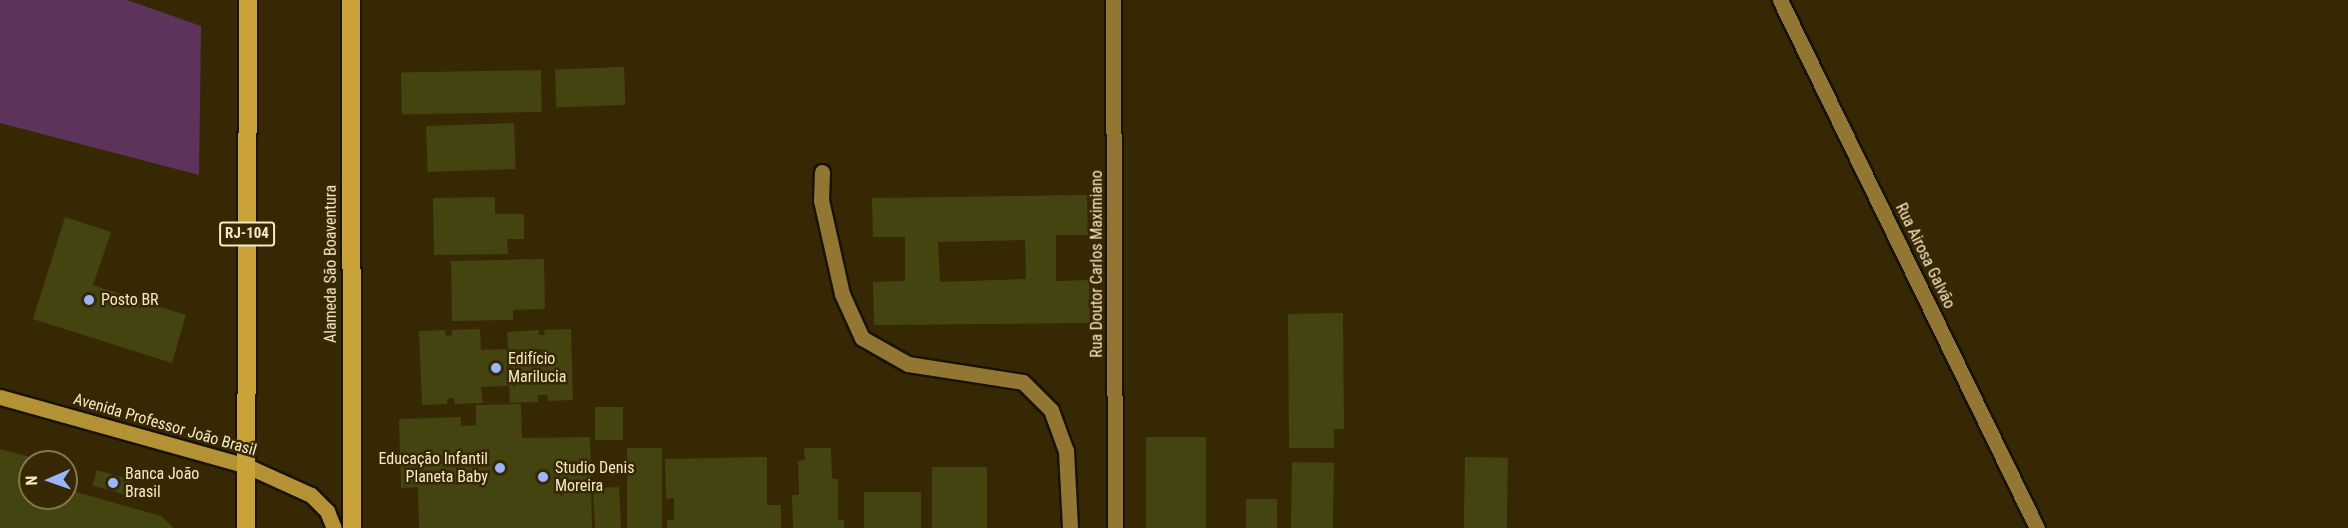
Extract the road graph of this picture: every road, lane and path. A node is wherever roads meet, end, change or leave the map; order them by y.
1 (351, 0) edge
2 (1113, 0) edge
3 (1780, 0) edge
4 (245, 1) edge
5 (822, 172) dead end
6 (0, 397) edge
7 (247, 466) junction
8 (246, 528) edge
9 (334, 528) edge
10 (352, 528) edge
11 (1070, 528) edge
12 (1115, 528) edge
13 (2037, 528) edge

1 - 10 highway, Alameda São Boaventura
2 - 12 street, Rua Doutor Carlos Maximiano
3 - 13 street, Rua Airosa Galvão
4 - 7 highway, RJ-104
5 - 11 street
6 - 7 main road, Avenida Professor João Brasil
7 - 8 highway, RJ-104
7 - 9 main road, Avenida Professor João Brasil

